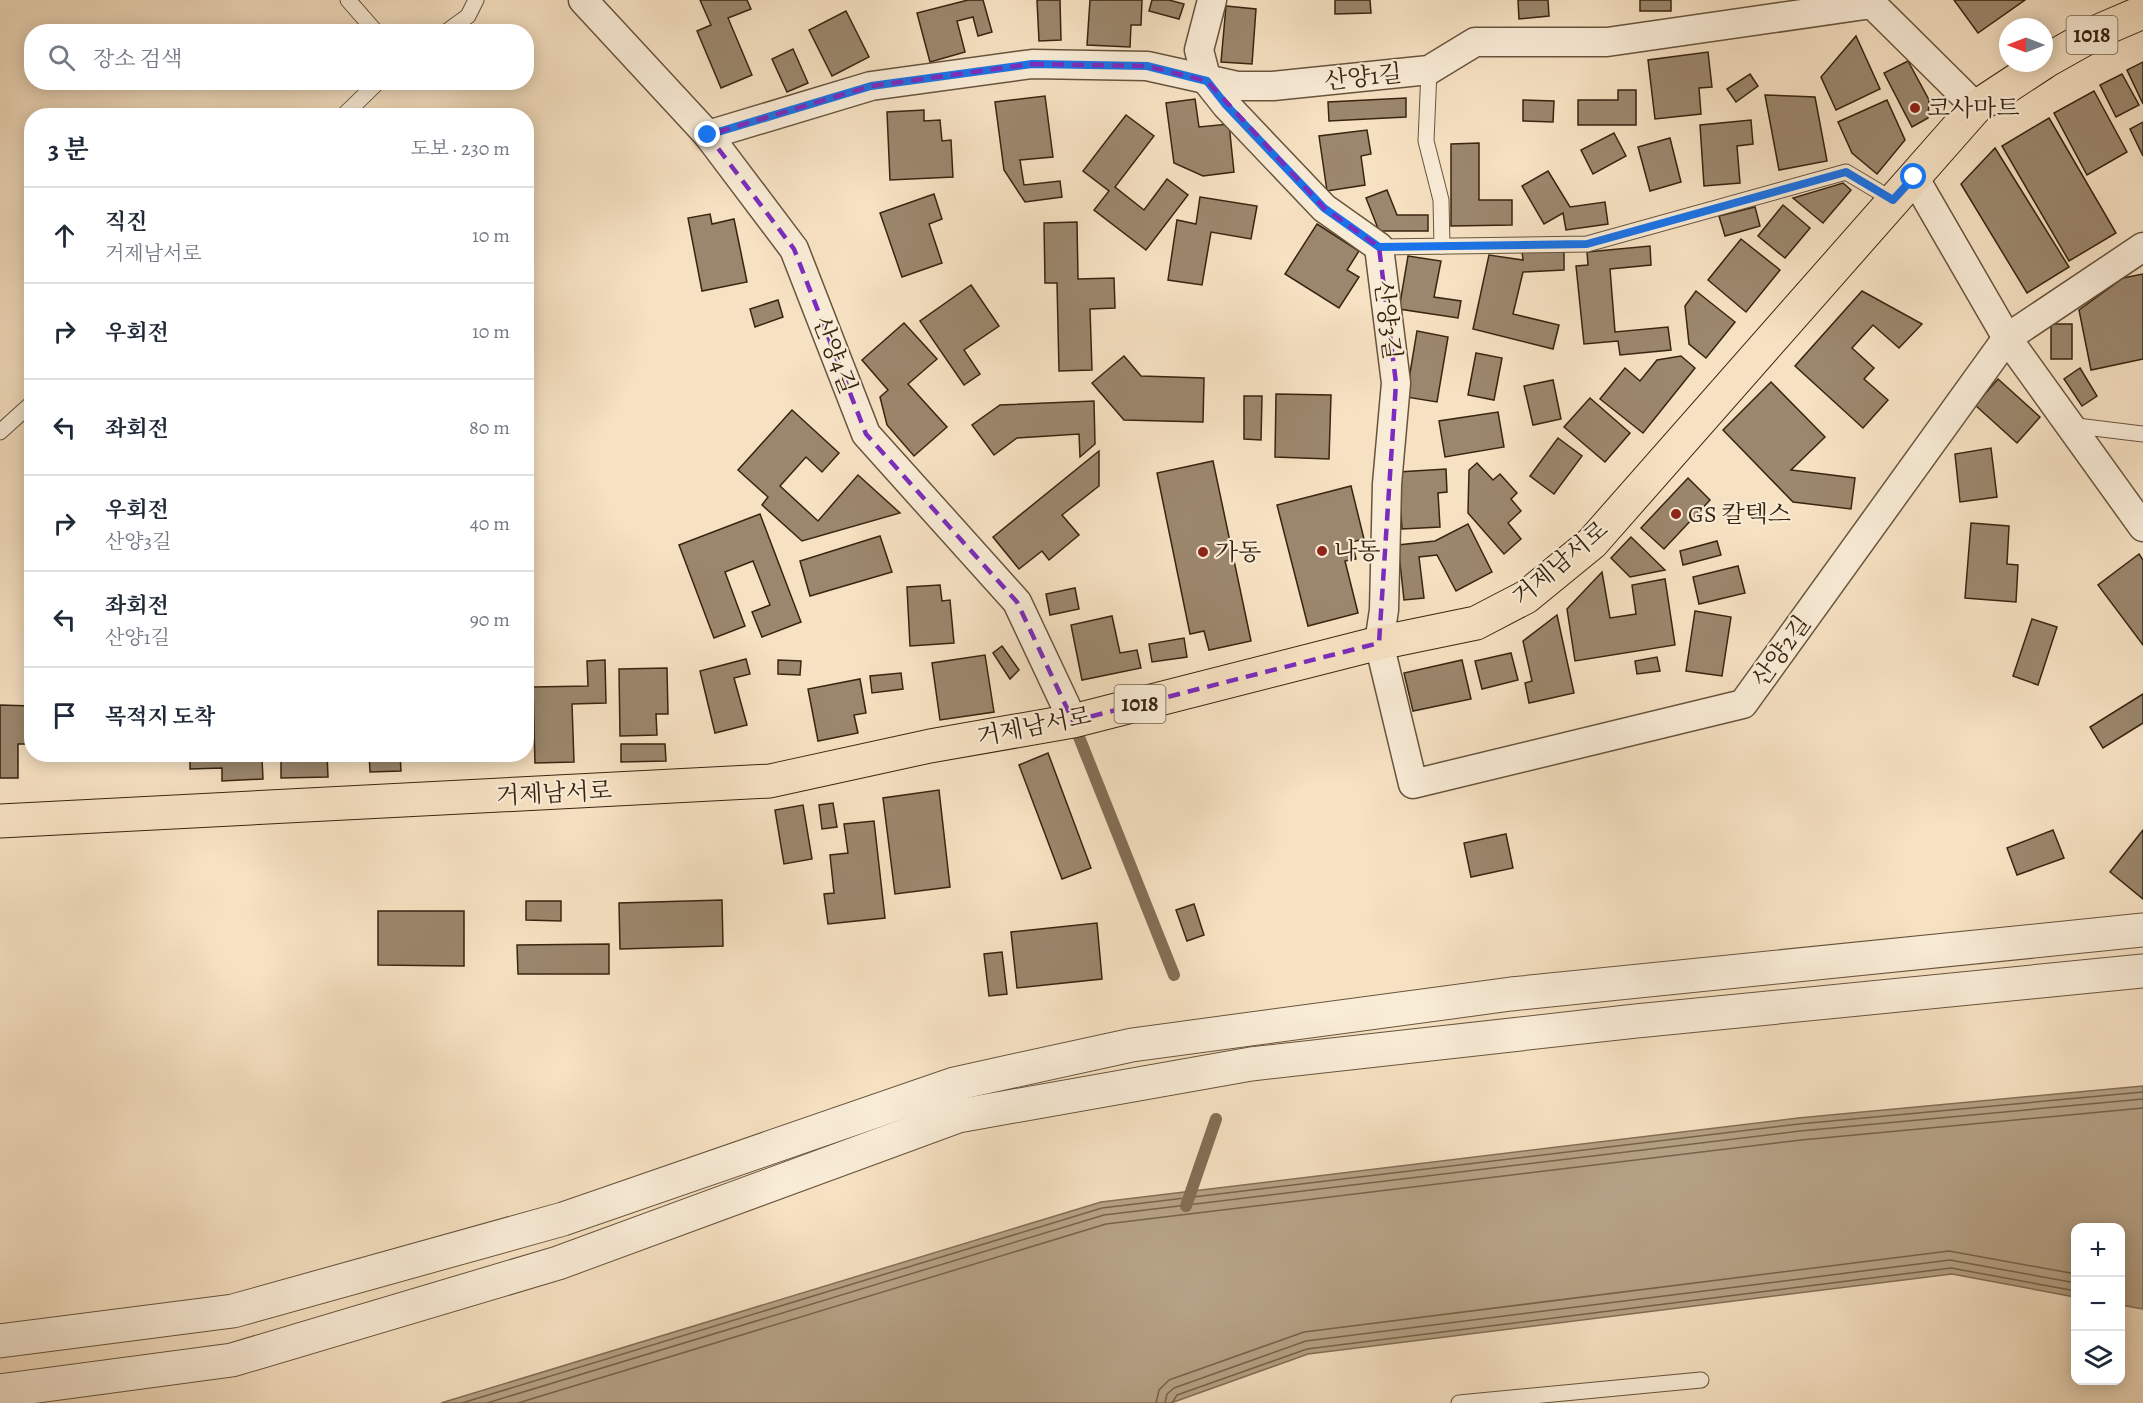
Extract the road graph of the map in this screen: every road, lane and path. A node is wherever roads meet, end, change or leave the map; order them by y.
1 (348, 0) edge
2 (476, 0) edge
3 (583, 0) edge
4 (1212, 0) edge
5 (2143, 12) edge
6 (368, 24) edge
7 (457, 24) edge
8 (2053, 57) edge
9 (1429, 70) junction
10 (2029, 72) edge
11 (1207, 81) junction
12 (370, 90) edge
13 (1976, 107) junction
14 (351, 108) edge
15 (708, 135) junction
16 (1904, 189) junction
17 (1442, 246) junction
18 (1379, 247) junction
19 (2143, 247) edge
20 (2007, 338) junction
21 (24, 410) edge
22 (2068, 425) junction
23 (0, 432) edge
24 (2143, 434) edge
25 (2143, 527) edge
26 (1379, 643) junction
27 (1073, 721) junction
28 (0, 821) edge
29 (2143, 930) edge
30 (2143, 971) edge
31 (0, 1341) edge
32 (1701, 1380) dead end
33 (0, 1391) edge
34 (1459, 1403) edge

1 - 6 lane
2 - 7 lane
3 - 15 street, 산양4길
4 - 11 street, 산양3길
5 - 8 main road, 거제남서로 / 1018
9 - 11 street, 산양1길
9 - 13 street, 산양1길
9 - 17 lane
10 - 13 main road, 거제남서로 / 1018
11 - 15 street, 산양1길
11 - 18 street, 산양3길
12 - 14 lane
13 - 16 main road, 거제남서로 / 1018
15 - 27 street, 산양4길
16 - 17 lane
16 - 20 street
16 - 26 main road, 거제남서로 / 1018
17 - 18 lane
18 - 26 street, 산양3길
19 - 20 street, 산양2길
20 - 22 street
20 - 26 street, 산양2길
21 - 23 lane
22 - 24 lane
22 - 25 street
26 - 27 main road, 거제남서로 / 1018
27 - 28 main road, 거제남서로 / 1018
29 - 31 street
30 - 33 street
32 - 34 lane

